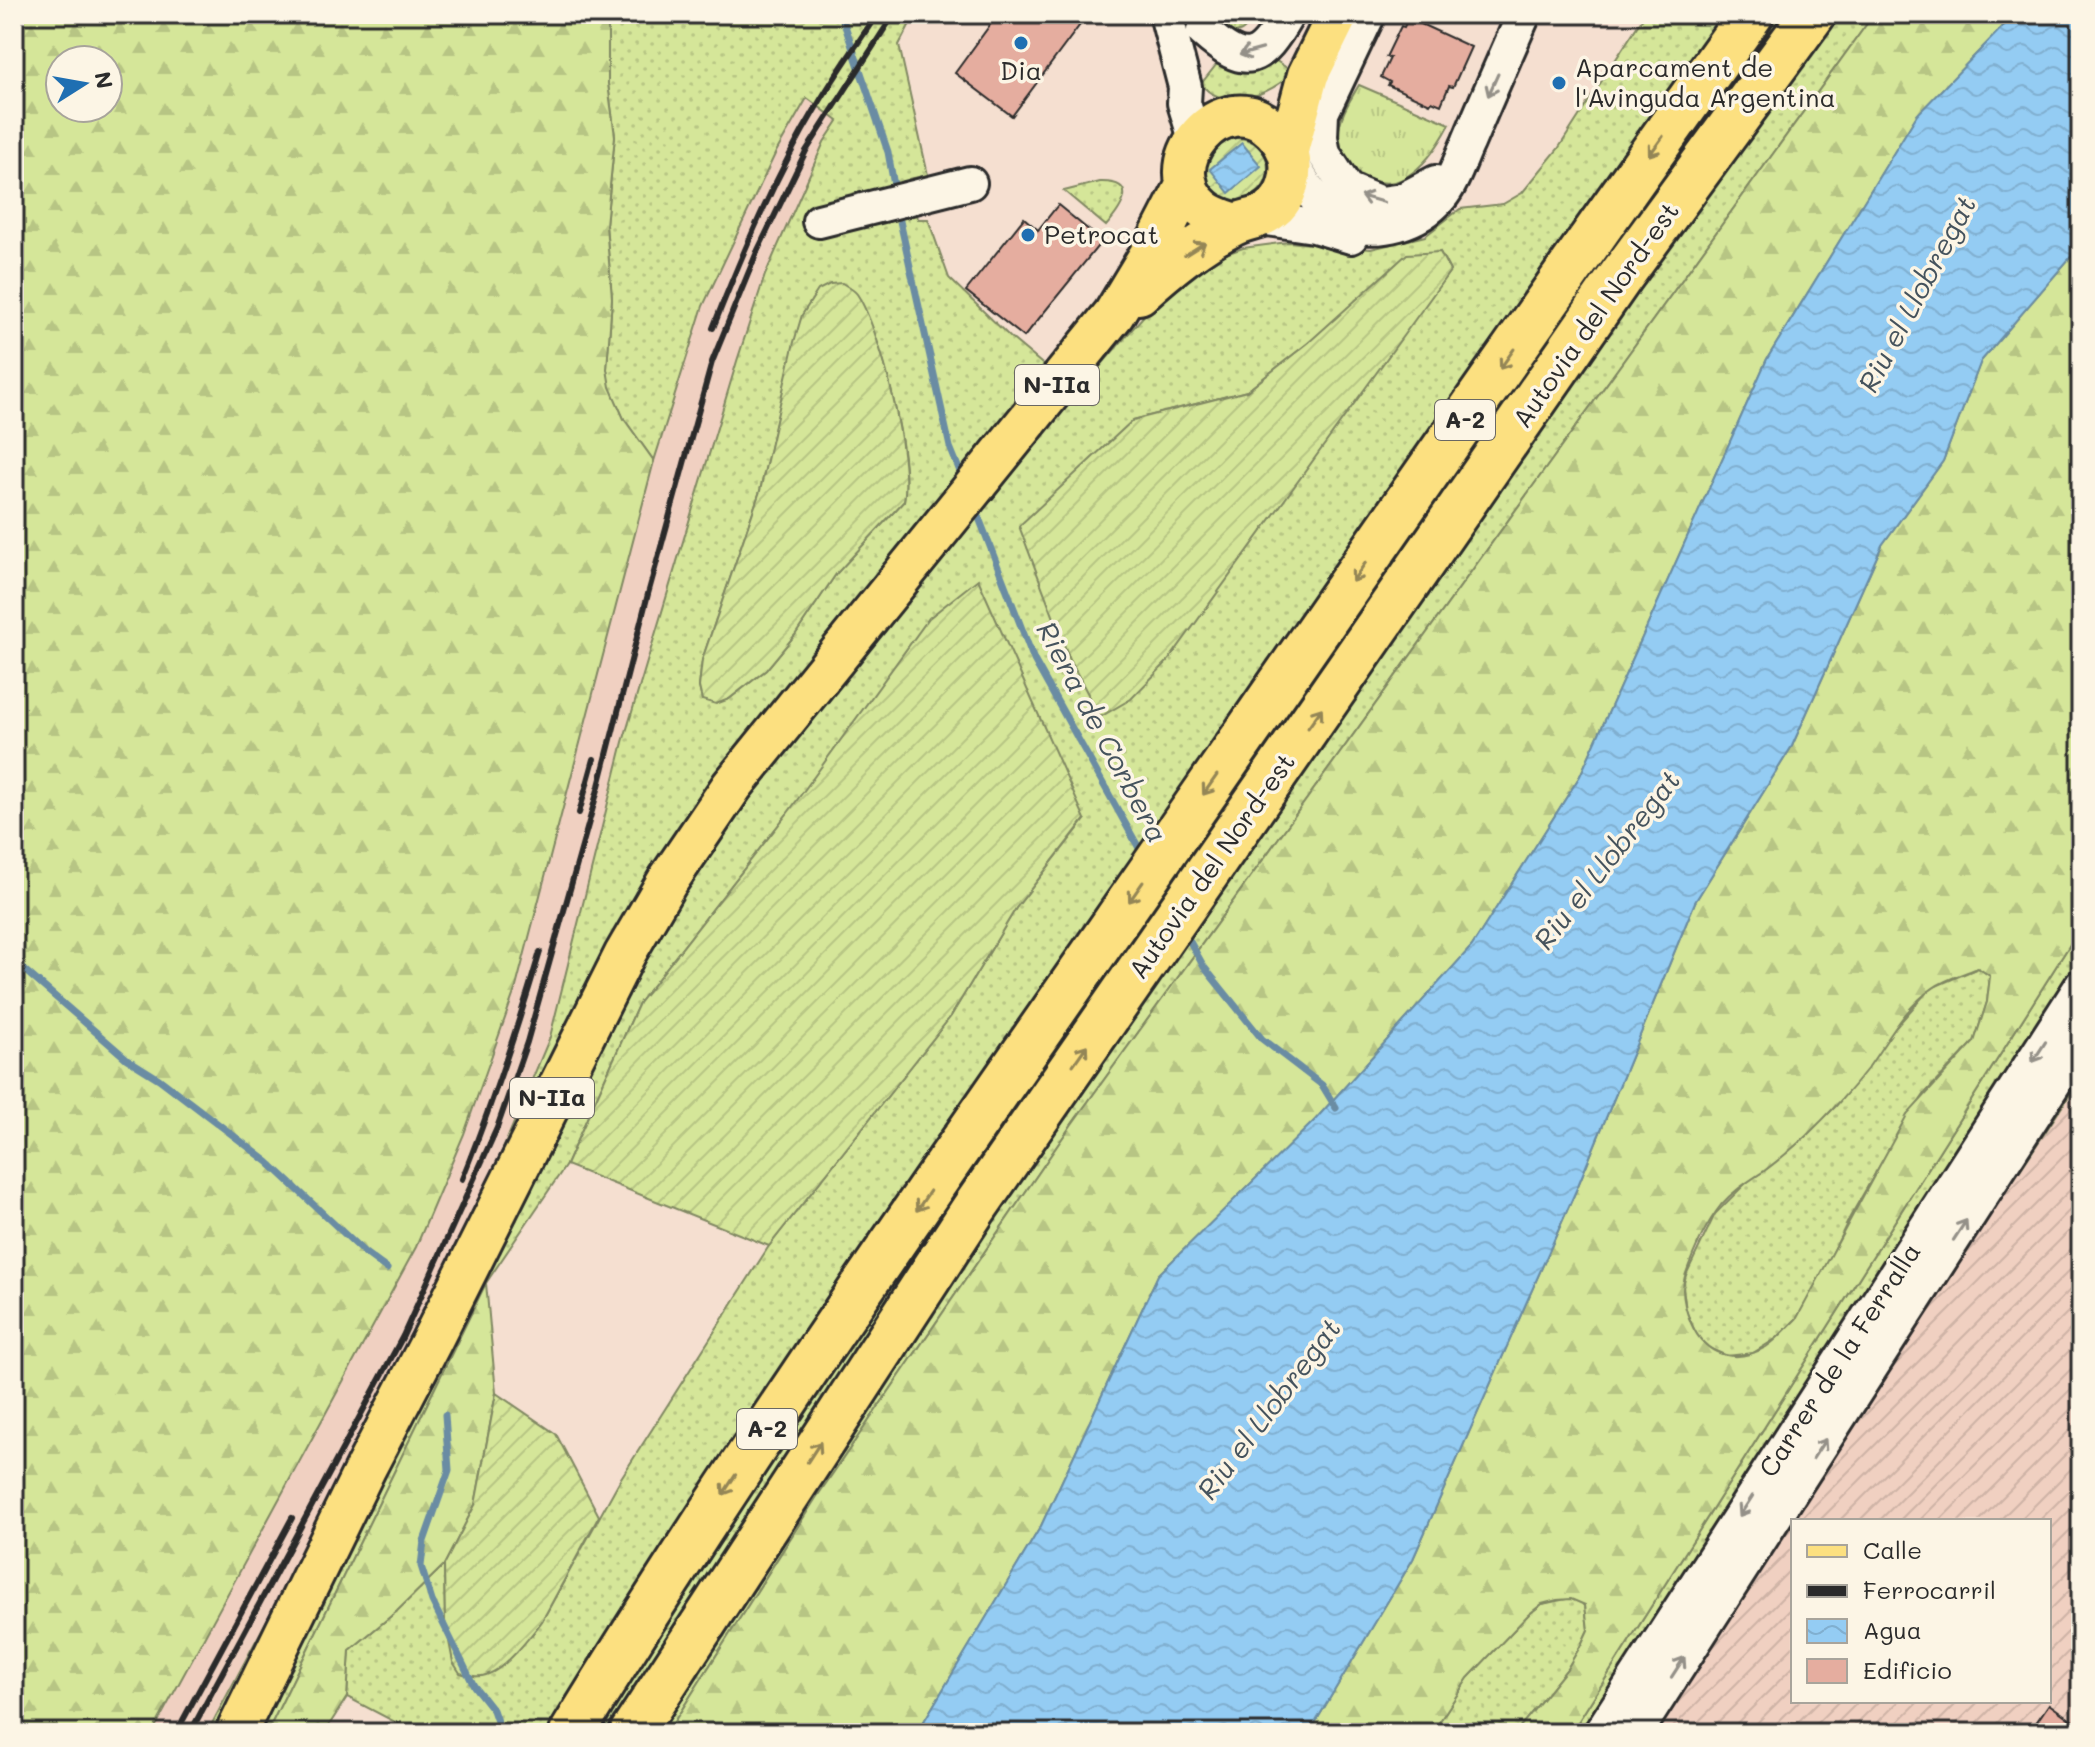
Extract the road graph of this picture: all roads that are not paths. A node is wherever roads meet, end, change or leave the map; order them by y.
1 (1166, 14) edge
2 (1288, 14) edge
3 (1338, 14) edge
4 (1369, 14) edge
5 (1524, 14) edge
6 (1751, 14) edge
7 (1813, 14) edge
8 (1201, 23) edge
9 (1308, 75) junction
10 (1183, 81) junction
11 (1221, 125) junction
12 (1289, 155) junction
13 (1451, 173) junction
14 (970, 183) dead end
15 (1187, 184) junction
16 (819, 221) dead end
17 (1248, 221) junction
18 (1114, 314) junction
19 (2081, 986) edge
20 (2081, 1042) edge
21 (742, 1564) junction
22 (572, 1731) edge
23 (236, 1733) edge
24 (632, 1733) edge
25 (659, 1733) edge
26 (1600, 1733) edge
27 (1636, 1733) edge

1 - 10 street
2 -> 8 street
3 - 9 main road
13 -> 4 street
5 -> 13 street
6 -> 22 highway, Autovia del Nord-est / A-2
21 -> 7 highway, Autovia del Nord-est / A-2
8 - 10 street
9 - 11 main road
9 - 12 main road
10 - 11 street
11 - 12 main road
11 - 15 main road, N-IIa
12 - 13 street
12 - 17 main road, N-IIa
13 - 17 street
14 - 16 street
15 - 17 main road
15 - 18 main road, N-IIa
18 -> 17 main road, N-IIa
18 - 23 main road, N-IIa
19 -> 26 street, Carrer de la Ferralla
27 -> 20 street, Carrer de la Ferralla
21 - 24 highway, Autovia del Nord-est / A-2
21 - 25 highway

